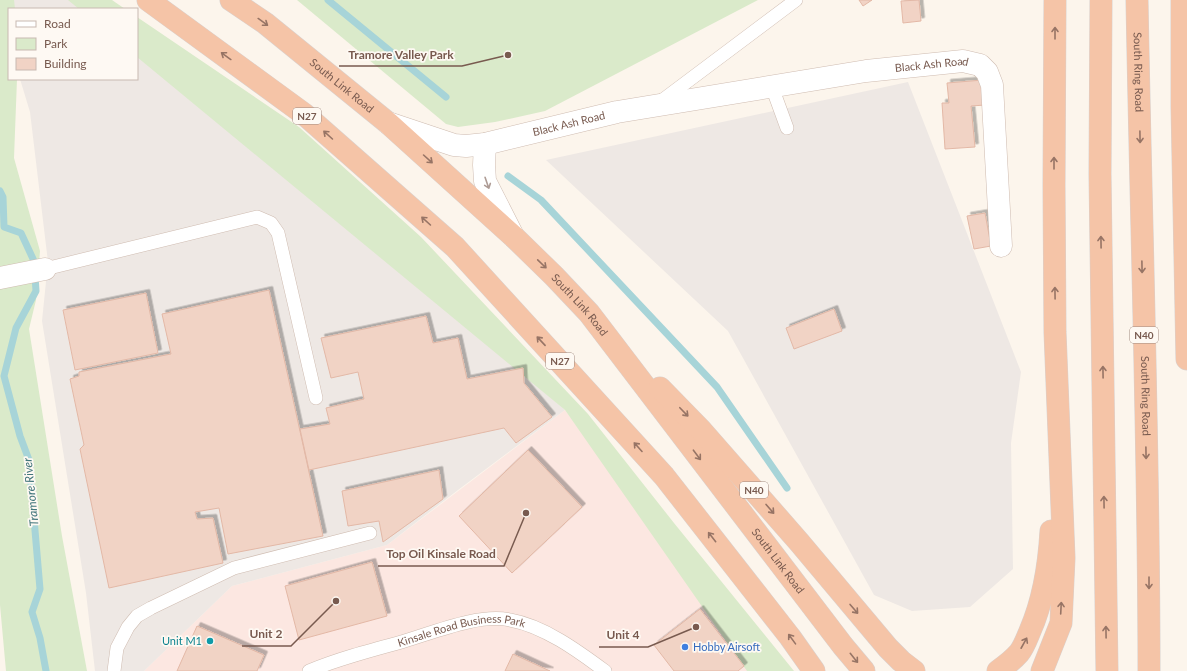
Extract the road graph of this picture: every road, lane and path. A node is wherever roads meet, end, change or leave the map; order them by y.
1 (148, 0) edge
2 (231, 0) edge
3 (796, 0) edge
4 (1055, 0) edge
5 (1101, 0) edge
6 (1137, 0) edge
7 (1184, 6) edge
8 (772, 87) junction
9 (1184, 100) edge
10 (653, 107) junction
11 (388, 122) junction
12 (787, 128) dead end
13 (485, 144) junction
14 (514, 237) junction
15 (1001, 246) dead end
16 (45, 269) joint
17 (0, 278) edge
18 (589, 313) junction
19 (1055, 332) junction
20 (1187, 359) edge
21 (316, 398) dead end
22 (370, 533) dead end
23 (114, 671) edge
24 (309, 671) edge
25 (605, 671) edge
26 (814, 671) edge
27 (864, 671) edge
28 (914, 671) edge
29 (998, 671) edge
30 (1042, 671) edge
31 (1107, 671) edge
32 (1149, 671) edge

26 -> 1 highway, N27
2 -> 11 highway, South Link Road
3 - 10 lane
19 -> 4 highway
31 -> 5 highway
6 -> 32 highway, South Ring Road / N40
7 - 9 highway
8 - 10 street, Black Ash Road
8 - 12 lane
8 - 15 street, Black Ash Road
9 - 20 highway
10 - 13 street, Black Ash Road
11 - 13 street, Black Ash Road
11 -> 14 highway, South Link Road
13 -> 14 street
14 -> 18 highway, South Link Road
16 - 17 street
16 - 21 lane
18 -> 27 highway, South Link Road
18 -> 28 highway, N40
29 -> 19 highway
30 -> 19 highway
22 - 23 lane
24 - 25 lane, Kinsale Road Business Park

